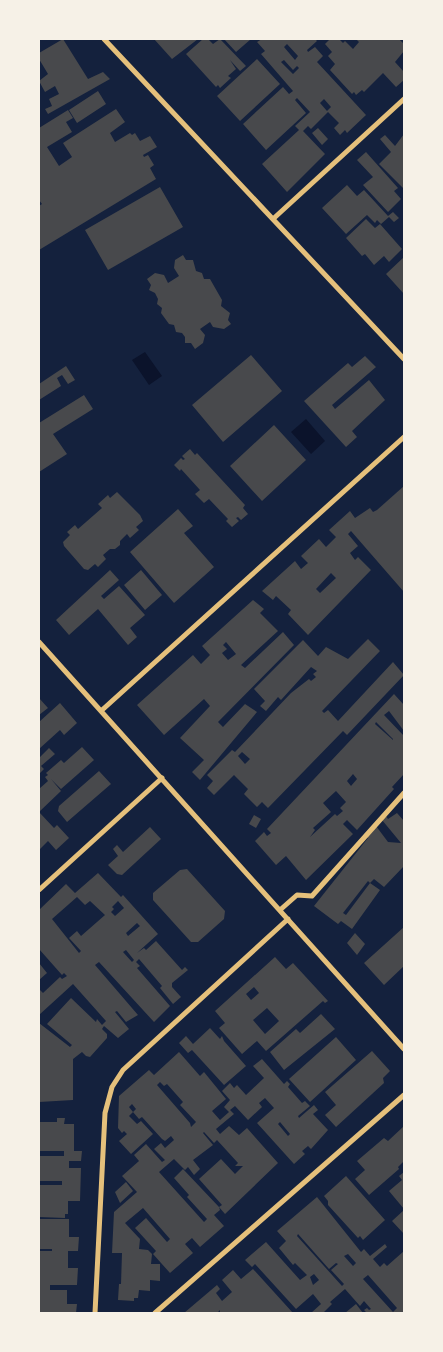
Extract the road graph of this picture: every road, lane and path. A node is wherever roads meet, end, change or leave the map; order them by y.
1 (104, 39) edge
2 (404, 99) edge
3 (273, 218) junction
4 (404, 360) edge
5 (404, 437) edge
6 (39, 642) edge
7 (101, 711) junction
8 (162, 778) junction
9 (404, 794) edge
10 (39, 890) edge
11 (280, 910) junction
12 (288, 919) junction
13 (404, 1049) edge
14 (404, 1095) edge
15 (95, 1313) edge
16 (155, 1313) edge

1 - 3 street
2 - 3 street
3 - 4 street
5 - 7 street
6 - 7 street
7 - 8 street
8 - 10 street
8 - 11 street
9 - 11 street
11 - 12 street
12 - 13 street
12 - 15 street
14 - 16 street

